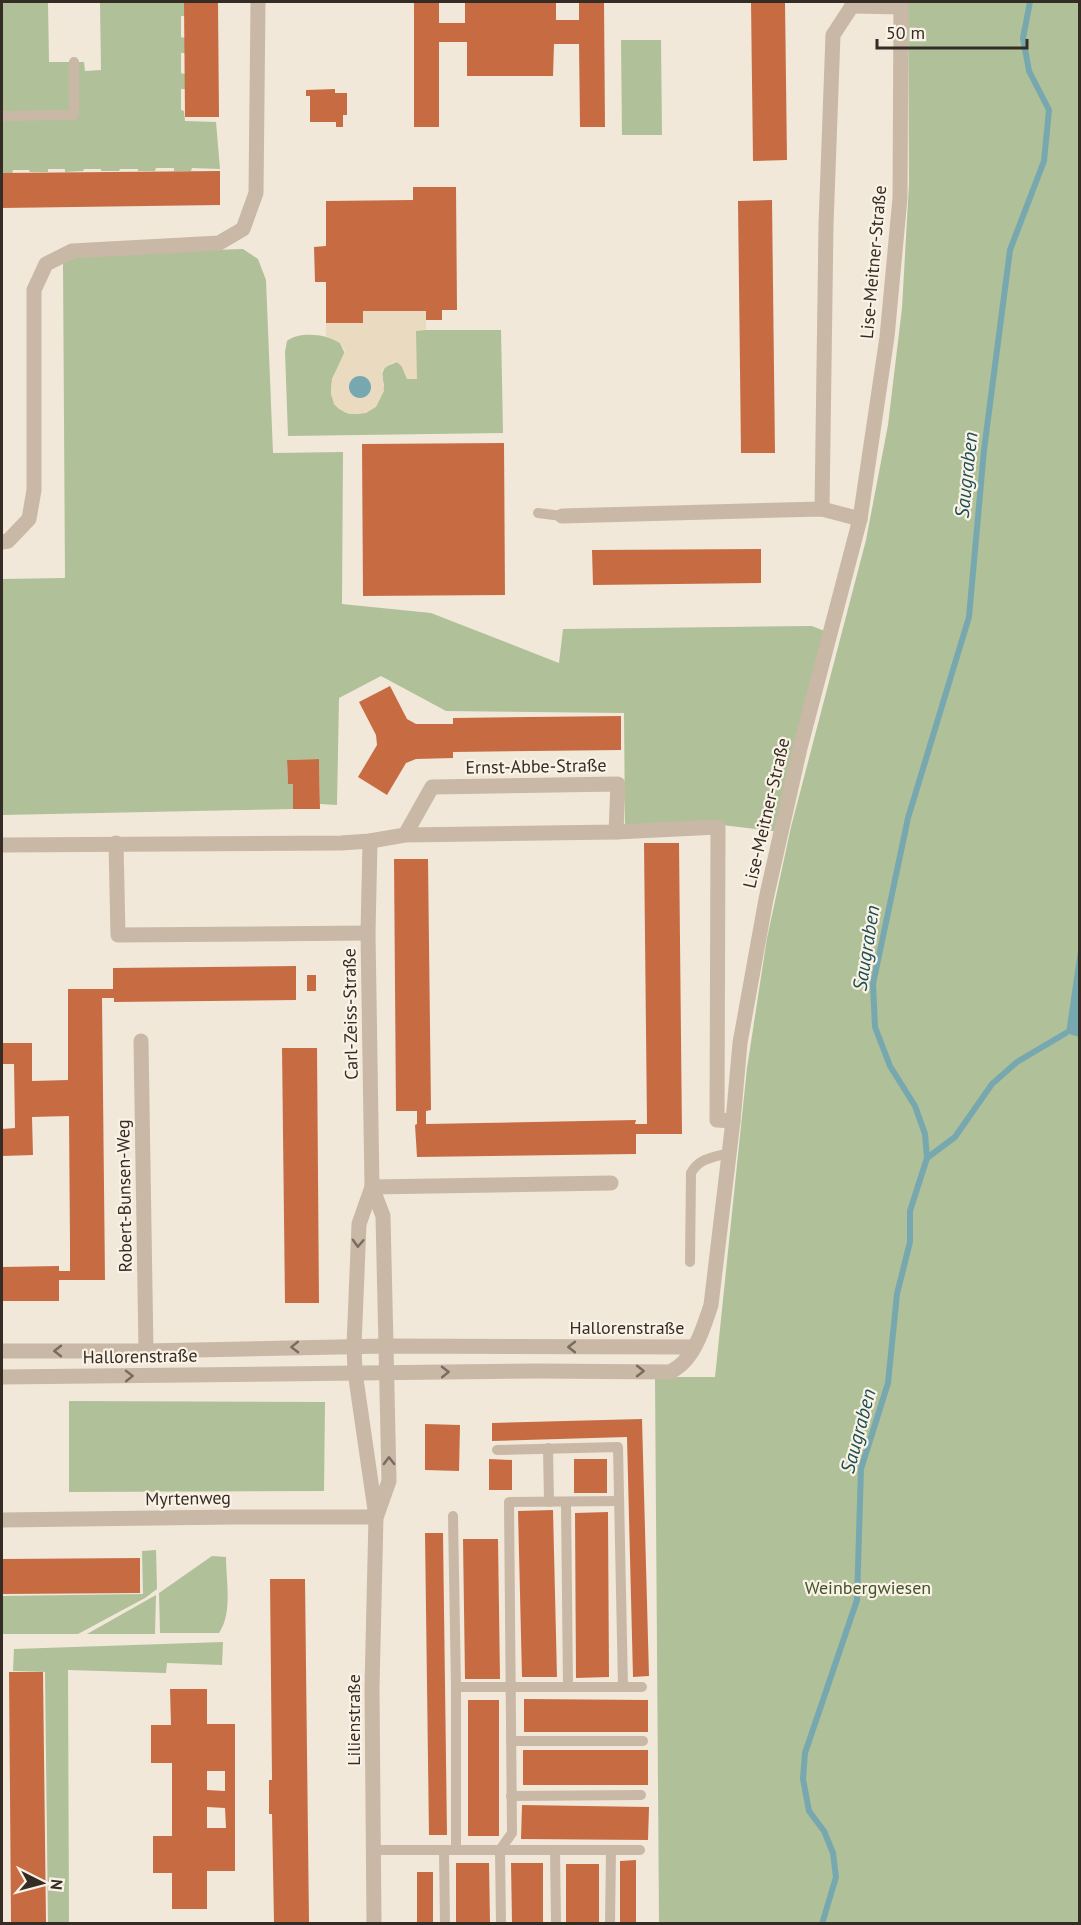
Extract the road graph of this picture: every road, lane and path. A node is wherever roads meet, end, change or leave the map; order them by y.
1 (258, 2) edge
2 (852, 4) edge
3 (901, 4) edge
4 (74, 62) dead end
5 (2, 116) edge
6 (822, 508) junction
7 (538, 513) dead end
8 (562, 516) joint
9 (860, 519) junction
10 (2, 543) edge
11 (616, 832) junction
12 (405, 835) junction
13 (370, 841) junction
14 (116, 843) junction
15 (2, 845) edge
16 (368, 933) junction
17 (141, 1041) dead end
18 (733, 1121) junction
19 (729, 1153) junction
20 (611, 1183) dead end
21 (372, 1187) junction
22 (690, 1262) dead end
23 (354, 1346) junction
24 (386, 1346) junction
25 (694, 1347) junction
26 (2, 1351) edge
27 (146, 1351) junction
28 (354, 1372) junction
29 (387, 1373) junction
30 (2, 1377) edge
31 (548, 1448) junction
32 (497, 1450) dead end
33 (549, 1502) junction
34 (566, 1502) junction
35 (619, 1502) junction
36 (453, 1516) dead end
37 (376, 1517) junction
38 (2, 1520) edge
39 (456, 1687) junction
40 (511, 1687) junction
41 (568, 1687) junction
42 (623, 1687) junction
43 (642, 1687) dead end
44 (511, 1741) junction
45 (643, 1741) dead end
46 (641, 1795) dead end
47 (512, 1796) junction
48 (374, 1850) junction
49 (450, 1850) junction
50 (500, 1850) junction
51 (555, 1850) junction
52 (611, 1850) junction
53 (640, 1850) dead end
54 (374, 1923) edge
55 (445, 1923) edge
56 (501, 1923) edge
57 (555, 1923) edge
58 (610, 1923) edge

1 - 10 street
2 - 3 street, Lise-Meitner-Straße
2 - 6 street, Lise-Meitner-Straße
3 - 9 street, Lise-Meitner-Straße
4 - 5 lane
6 - 8 street
6 - 9 street
7 - 8 lane
9 - 18 street, Lise-Meitner-Straße
11 - 12 street
11 - 12 street, Ernst-Abbe-Straße
11 - 18 street, Lise-Meitner-Straße
12 - 13 street
13 - 14 street
13 - 16 street, Carl-Zeiss-Straße
14 - 15 street
14 - 16 street
16 - 21 street, Carl-Zeiss-Straße
17 - 27 street, Robert-Bunsen-Weg
18 - 19 street, Lise-Meitner-Straße
19 - 22 lane
19 - 25 street, Lise-Meitner-Straße
20 - 21 street
21 -> 23 street, Carl-Zeiss-Straße
21 - 24 street, Carl-Zeiss-Straße
23 - 24 street, Hallorenstraße
23 -> 27 street, Hallorenstraße
23 - 28 street, Lilienstraße
25 -> 24 street, Hallorenstraße
24 - 29 street
29 -> 25 street, Hallorenstraße
27 -> 26 street, Hallorenstraße
28 - 29 street, Hallorenstraße
30 -> 28 street, Hallorenstraße
28 - 37 street, Lilienstraße
37 -> 29 street, Lilienstraße
31 - 32 lane
31 - 33 lane
31 - 35 lane
33 - 34 lane
33 - 40 lane
34 - 35 lane
34 - 41 lane
35 - 42 lane
36 - 39 lane
37 - 38 street, Myrtenweg
37 - 48 street, Lilienstraße
39 - 40 lane
39 - 49 lane
40 - 41 lane
40 - 44 lane
41 - 42 lane
42 - 43 lane
44 - 45 lane
44 - 47 lane
46 - 47 lane
47 - 50 lane
48 - 49 lane
48 - 54 street, Lilienstraße
49 - 50 lane
49 - 55 lane
50 - 51 lane
50 - 56 lane
51 - 52 lane
51 - 57 lane
52 - 53 lane
52 - 58 lane

